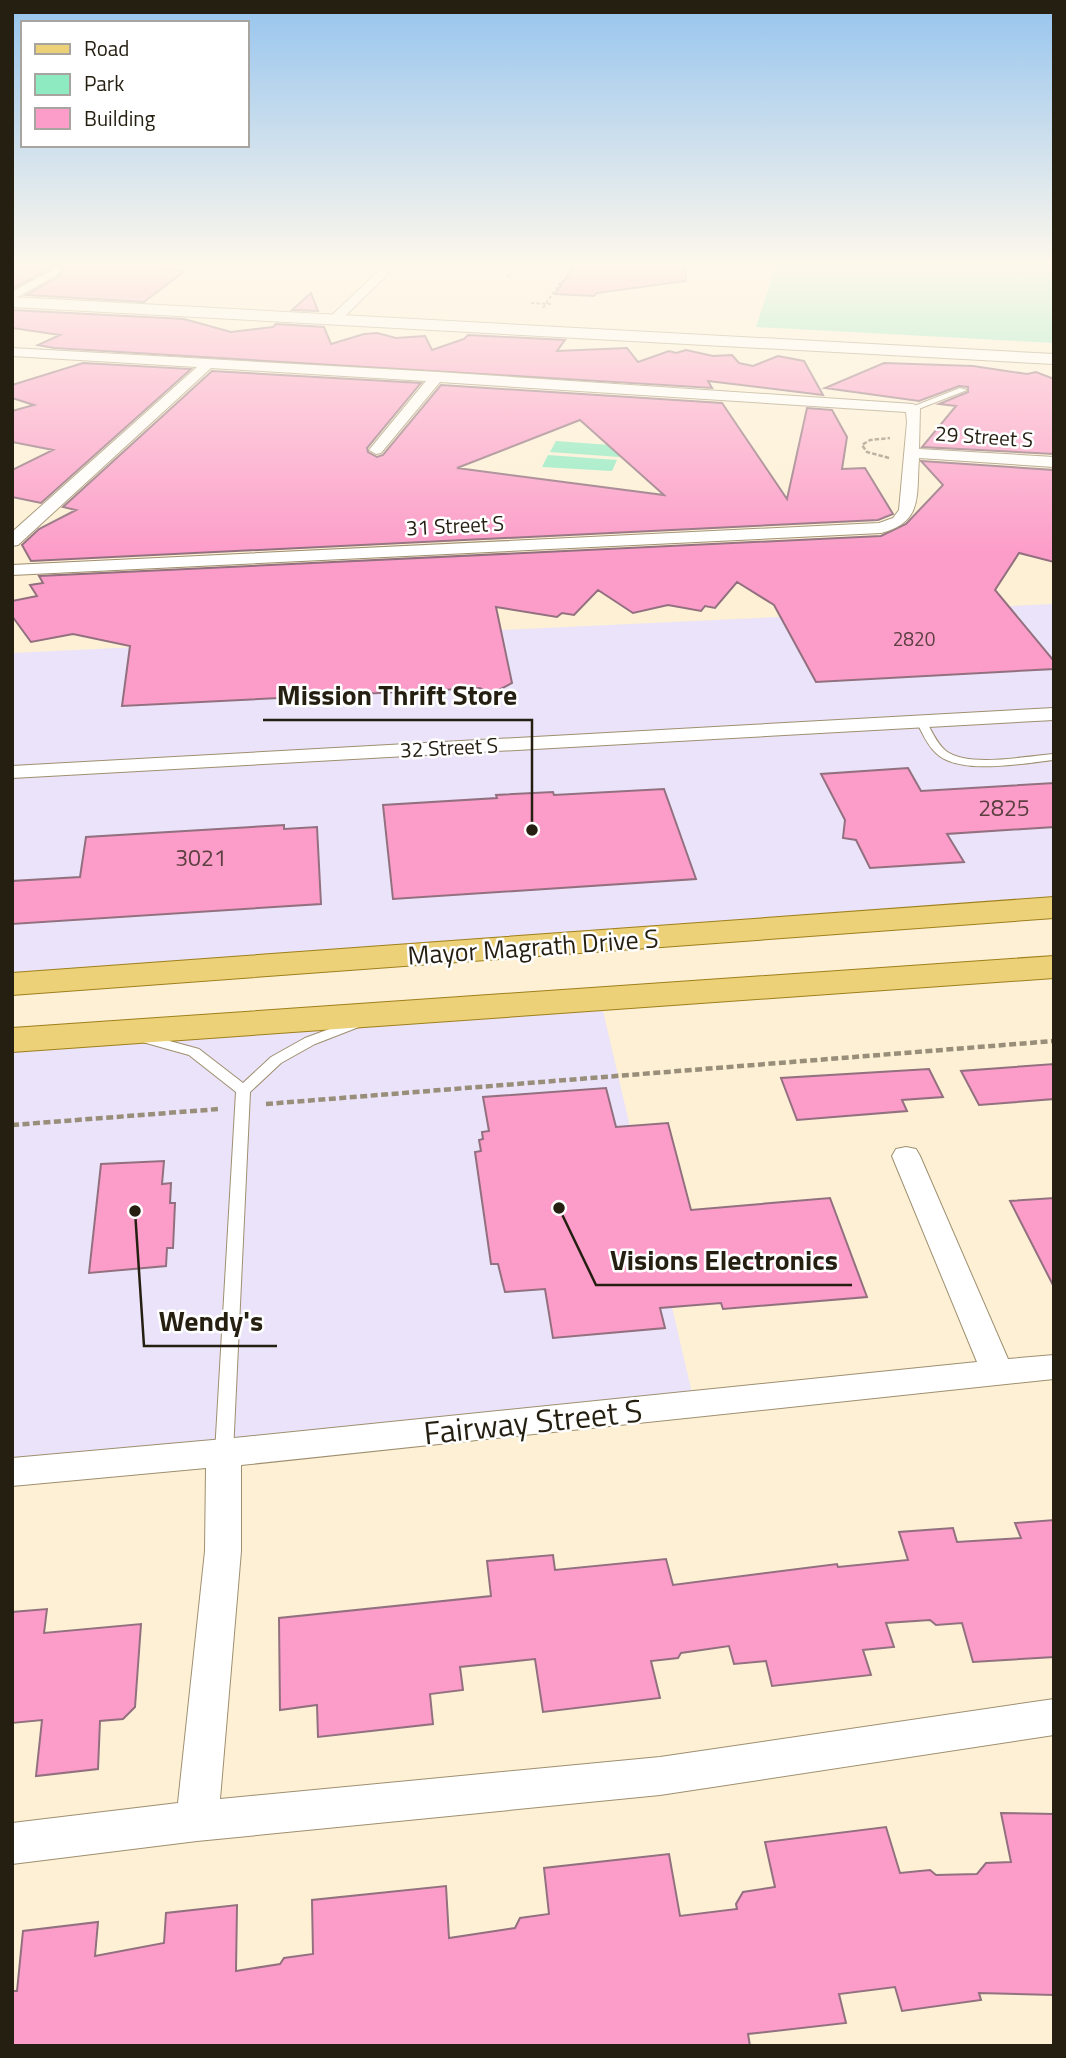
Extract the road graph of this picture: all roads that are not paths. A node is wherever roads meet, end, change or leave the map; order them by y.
1 (138, 359) edge
2 (1030, 359) edge
3 (1054, 361) edge
4 (209, 363) junction
5 (439, 376) junction
6 (963, 390) dead end
7 (913, 408) junction
8 (911, 447) junction
9 (376, 450) dead end
10 (1054, 452) edge
11 (1054, 462) edge
12 (12, 541) edge
13 (12, 570) edge
14 (1054, 714) edge
15 (920, 722) junction
16 (1054, 757) edge
17 (12, 772) edge
18 (1054, 907) edge
19 (1054, 953) edge
20 (1054, 967) edge
21 (896, 978) junction
22 (12, 984) edge
23 (380, 1014) junction
24 (110, 1033) junction
25 (12, 1040) edge
26 (242, 1099) junction
27 (906, 1156) dead end
28 (1054, 1367) edge
29 (998, 1374) junction
30 (225, 1453) junction
31 (12, 1472) edge
32 (1054, 1717) edge
33 (197, 1821) junction
34 (12, 1844) edge

1 - 4 street, 29 Street S
2 - 3 street
4 - 5 street, 29 Street S
4 - 12 street
5 - 7 street, 29 Street S
5 - 9 street
6 - 7 lane
7 - 8 street
8 - 10 street, 29 Street S
8 - 11 street, 29 Street S
8 - 13 street, 31 Street S
14 - 15 street, 32 Street S
15 - 16 lane
15 - 17 street, 32 Street S
18 - 22 main road, Mayor Magrath Drive S
19 - 21 main road
20 - 21 main road
21 - 23 main road
23 - 24 main road
23 - 26 lane
24 - 25 main road
24 - 26 lane
26 - 30 lane
27 - 29 street
28 - 29 street, Fairway Street S
29 - 30 street, Fairway Street S
30 - 31 street, Fairway Street S
30 - 33 street
32 - 33 street
33 - 34 street

